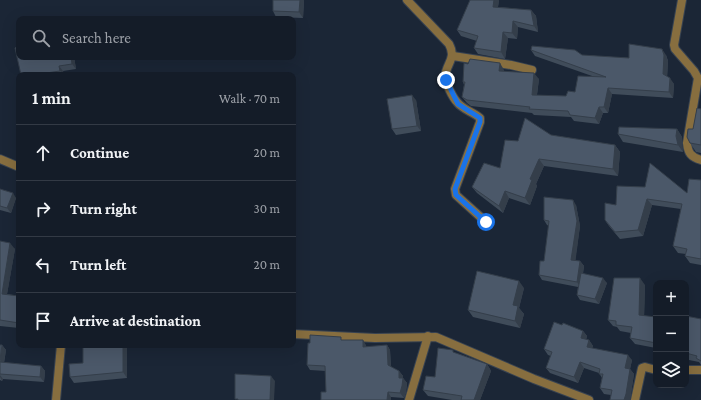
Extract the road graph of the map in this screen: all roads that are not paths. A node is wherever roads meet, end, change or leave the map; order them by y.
1 (407, 0) edge
2 (682, 0) edge
3 (453, 56) junction
4 (532, 70) dead end
5 (0, 159) edge
6 (701, 160) edge
7 (16, 166) edge
8 (486, 222) dead end
9 (296, 334) edge
10 (428, 336) junction
11 (61, 348) edge
12 (653, 369) edge
13 (689, 370) edge
14 (701, 370) edge
15 (56, 400) edge
16 (409, 400) edge
17 (589, 400) edge
18 (635, 400) edge

1 - 3 street
2 - 6 street
3 - 4 street
3 - 8 street
5 - 7 street
9 - 10 street
10 - 16 street
10 - 17 street
11 - 15 street
12 - 18 street
13 - 14 street

